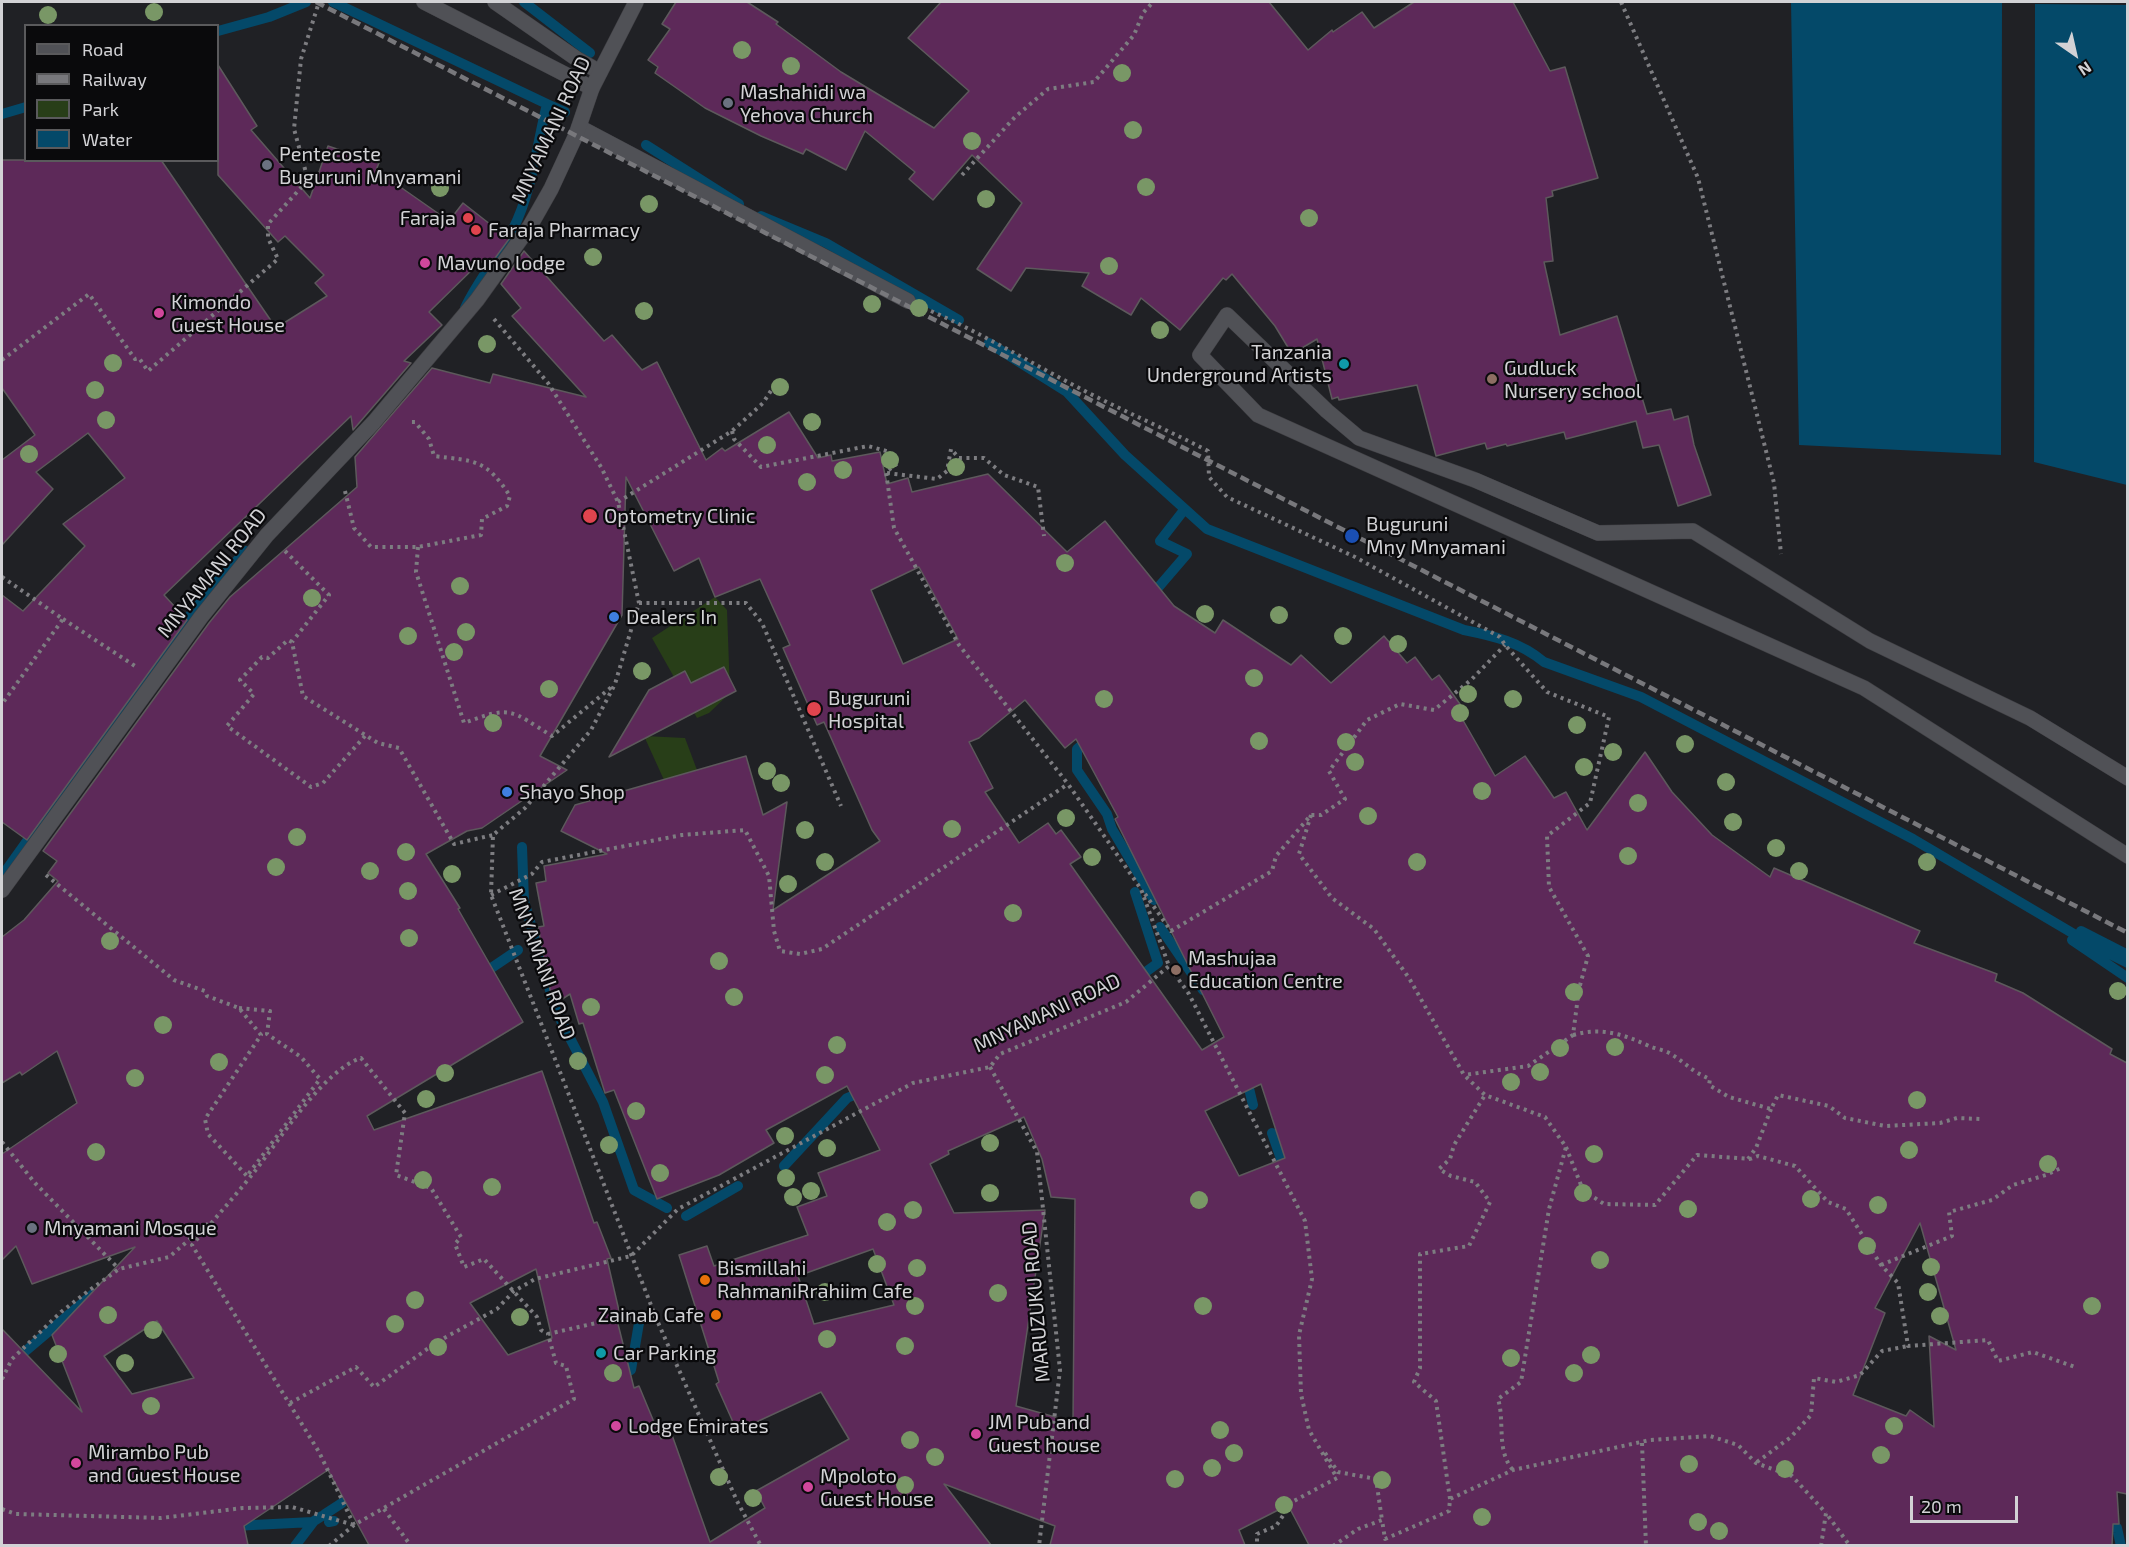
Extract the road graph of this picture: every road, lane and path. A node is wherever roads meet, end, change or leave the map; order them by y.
1 (319, 2) edge
2 (424, 2) edge
3 (495, 2) edge
4 (636, 2) edge
5 (1153, 2) edge
6 (1621, 2) edge
7 (600, 72) junction
8 (592, 88) junction
9 (579, 127) junction
10 (962, 174) dead end
11 (477, 300) junction
12 (908, 302) joint
13 (2, 360) edge
14 (778, 380) dead end
15 (374, 422) junction
16 (732, 431) junction
17 (340, 456) junction
18 (886, 472) junction
19 (618, 502) junction
20 (267, 535) junction
21 (1044, 536) dead end
22 (418, 547) junction
23 (2, 576) edge
24 (1784, 587) junction
25 (639, 603) junction
26 (63, 619) junction
27 (292, 642) junction
28 (1505, 645) junction
29 (155, 680) junction
30 (615, 684) junction
31 (2, 704) edge
32 (365, 736) junction
33 (2127, 778) edge
34 (1068, 784) junction
35 (841, 806) dead end
36 (1311, 816) junction
37 (493, 835) junction
38 (2127, 856) edge
39 (26, 860) junction
40 (1141, 889) junction
41 (2, 890) edge
42 (491, 895) junction
43 (1169, 966) junction
44 (239, 1008) junction
45 (1573, 1035) junction
46 (990, 1067) junction
47 (1464, 1075) junction
48 (1485, 1095) junction
49 (1771, 1109) junction
50 (1980, 1119) dead end
51 (2, 1143) edge
52 (1566, 1147) junction
53 (1750, 1159) junction
54 (2061, 1168) dead end
55 (247, 1176) junction
56 (631, 1256) junction
57 (1881, 1265) junction
58 (119, 1269) junction
59 (514, 1290) junction
60 (656, 1318) junction
61 (548, 1335) junction
62 (1908, 1346) junction
63 (2075, 1367) dead end
64 (2, 1379) edge
65 (290, 1403) junction
66 (1310, 1430) junction
67 (1642, 1443) junction
68 (1756, 1463) junction
69 (1513, 1470) junction
70 (1450, 1498) junction
71 (2, 1509) edge
72 (384, 1509) junction
73 (1826, 1513) junction
74 (354, 1525) junction
75 (1385, 1539) junction
76 (329, 1545) edge
77 (411, 1545) edge
78 (761, 1545) edge
79 (1039, 1545) edge
80 (1257, 1545) edge
81 (1333, 1545) edge
82 (1646, 1545) edge
83 (1821, 1545) edge
84 (1850, 1545) edge

1 - 13 path
2 - 8 street
3 - 7 street
4 - 7 street, MNYAMANI ROAD
5 - 10 path
6 - 24 path
7 - 8 street, MNYAMANI ROAD
8 - 9 street, MNYAMANI ROAD
9 - 11 street, MNYAMANI ROAD
9 - 12 street
11 - 15 street, MNYAMANI ROAD
11 - 19 path
12 - 28 path
14 - 16 path
15 - 17 street, MNYAMANI ROAD
15 - 22 path
16 - 18 path
16 - 19 path
17 - 20 street, MNYAMANI ROAD
17 - 22 path
18 - 21 path
18 - 34 path
19 - 25 path
20 - 27 path
20 - 29 street, MNYAMANI ROAD
22 - 30 path
23 - 26 path
24 - 33 street
24 - 38 street
25 - 30 path
25 - 35 path
26 - 29 path
26 - 31 path
27 - 32 path
27 - 32 path
28 - 36 path
28 - 45 path
29 - 39 street, MNYAMANI ROAD
30 - 37 path
32 - 37 path
34 - 40 path
34 - 42 path
36 - 40 path
36 - 47 path
37 - 42 path, MNYAMANI ROAD
39 - 41 street, MNYAMANI ROAD
39 - 44 path
40 - 43 path
42 - 56 path, MNYAMANI ROAD
43 - 46 path, MNYAMANI ROAD
43 - 66 path
44 - 55 path
44 - 55 path
45 - 47 path
45 - 49 path
46 - 56 path, MNYAMANI ROAD
46 - 79 path, MARUZUKU ROAD
47 - 48 path
48 - 52 path
48 - 70 path
49 - 50 path
49 - 53 path
51 - 58 path
52 - 53 path
52 - 69 path
53 - 57 path
54 - 57 path
55 - 58 path
56 - 59 path
56 - 60 path, MNYAMANI ROAD
57 - 62 path
58 - 64 path
59 - 61 path
59 - 65 path
59 - 65 path
60 - 61 path
60 - 78 path, MNYAMANI ROAD
61 - 72 path
62 - 63 path
62 - 68 path
65 - 74 path
66 - 75 path
66 - 80 path
67 - 68 path
67 - 69 path
67 - 82 path
68 - 73 path
69 - 70 path
70 - 75 path
71 - 74 path
72 - 74 path
72 - 77 path
73 - 83 path
73 - 84 path
74 - 76 path
75 - 81 path

